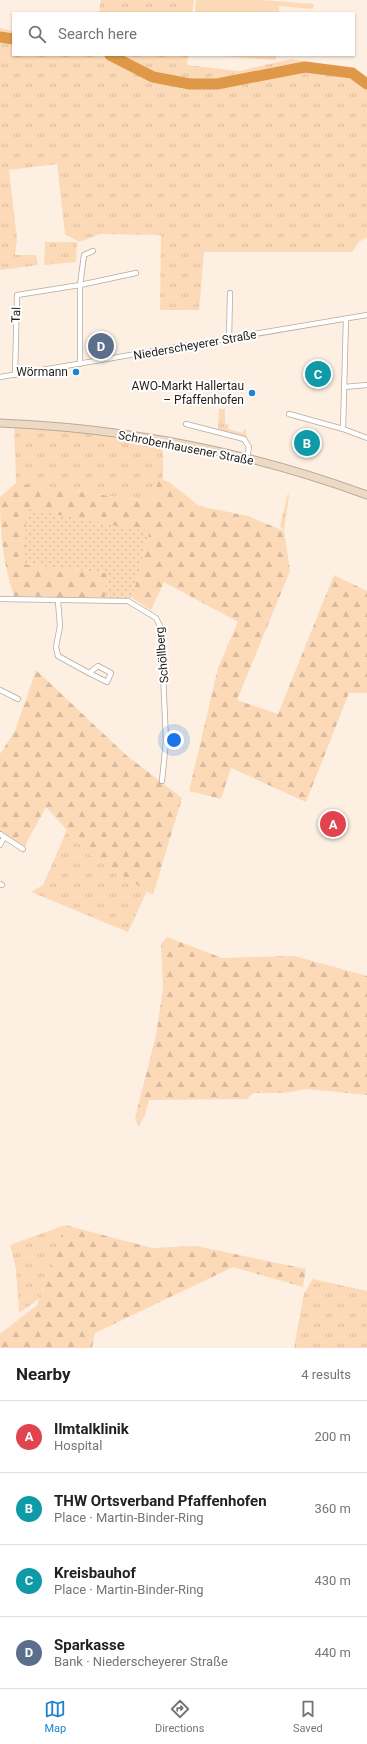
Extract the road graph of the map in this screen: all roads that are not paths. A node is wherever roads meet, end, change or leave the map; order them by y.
1 (93, 251) dead end
2 (136, 273) dead end
3 (80, 285) junction
4 (230, 293) dead end
5 (367, 315) edge
6 (346, 319) junction
7 (229, 339) junction
8 (80, 364) junction
9 (15, 375) junction
10 (0, 377) edge
11 (367, 385) edge
12 (344, 388) junction
13 (289, 414) dead end
14 (0, 423) edge
15 (186, 424) dead end
16 (343, 429) junction
17 (367, 438) edge
18 (248, 458) junction
19 (367, 495) edge
20 (0, 599) edge
21 (58, 601) junction
22 (89, 673) dead end
23 (0, 690) edge
24 (18, 699) dead end
25 (162, 781) dead end
26 (2, 835) edge
27 (0, 845) edge
28 (23, 849) dead end

1 - 3 street
2 - 3 street, Tal
3 - 8 street
3 - 9 street, Tal
4 - 7 street
5 - 6 street, Niederscheyerer Straße
6 - 7 street, Niederscheyerer Straße
6 - 12 street
7 - 8 street, Niederscheyerer Straße
8 - 9 street, Niederscheyerer Straße
9 - 10 street, Niederscheyerer Straße
11 - 12 street
12 - 16 street
13 - 16 street
14 - 18 main road, Schrobenhausener Straße
15 - 18 street
16 - 17 street
18 - 19 main road, Schrobenhausener Straße
20 - 21 street, Schöllberg
21 - 22 street
21 - 25 street, Schöllberg
23 - 24 street
26 - 27 street
26 - 28 street

